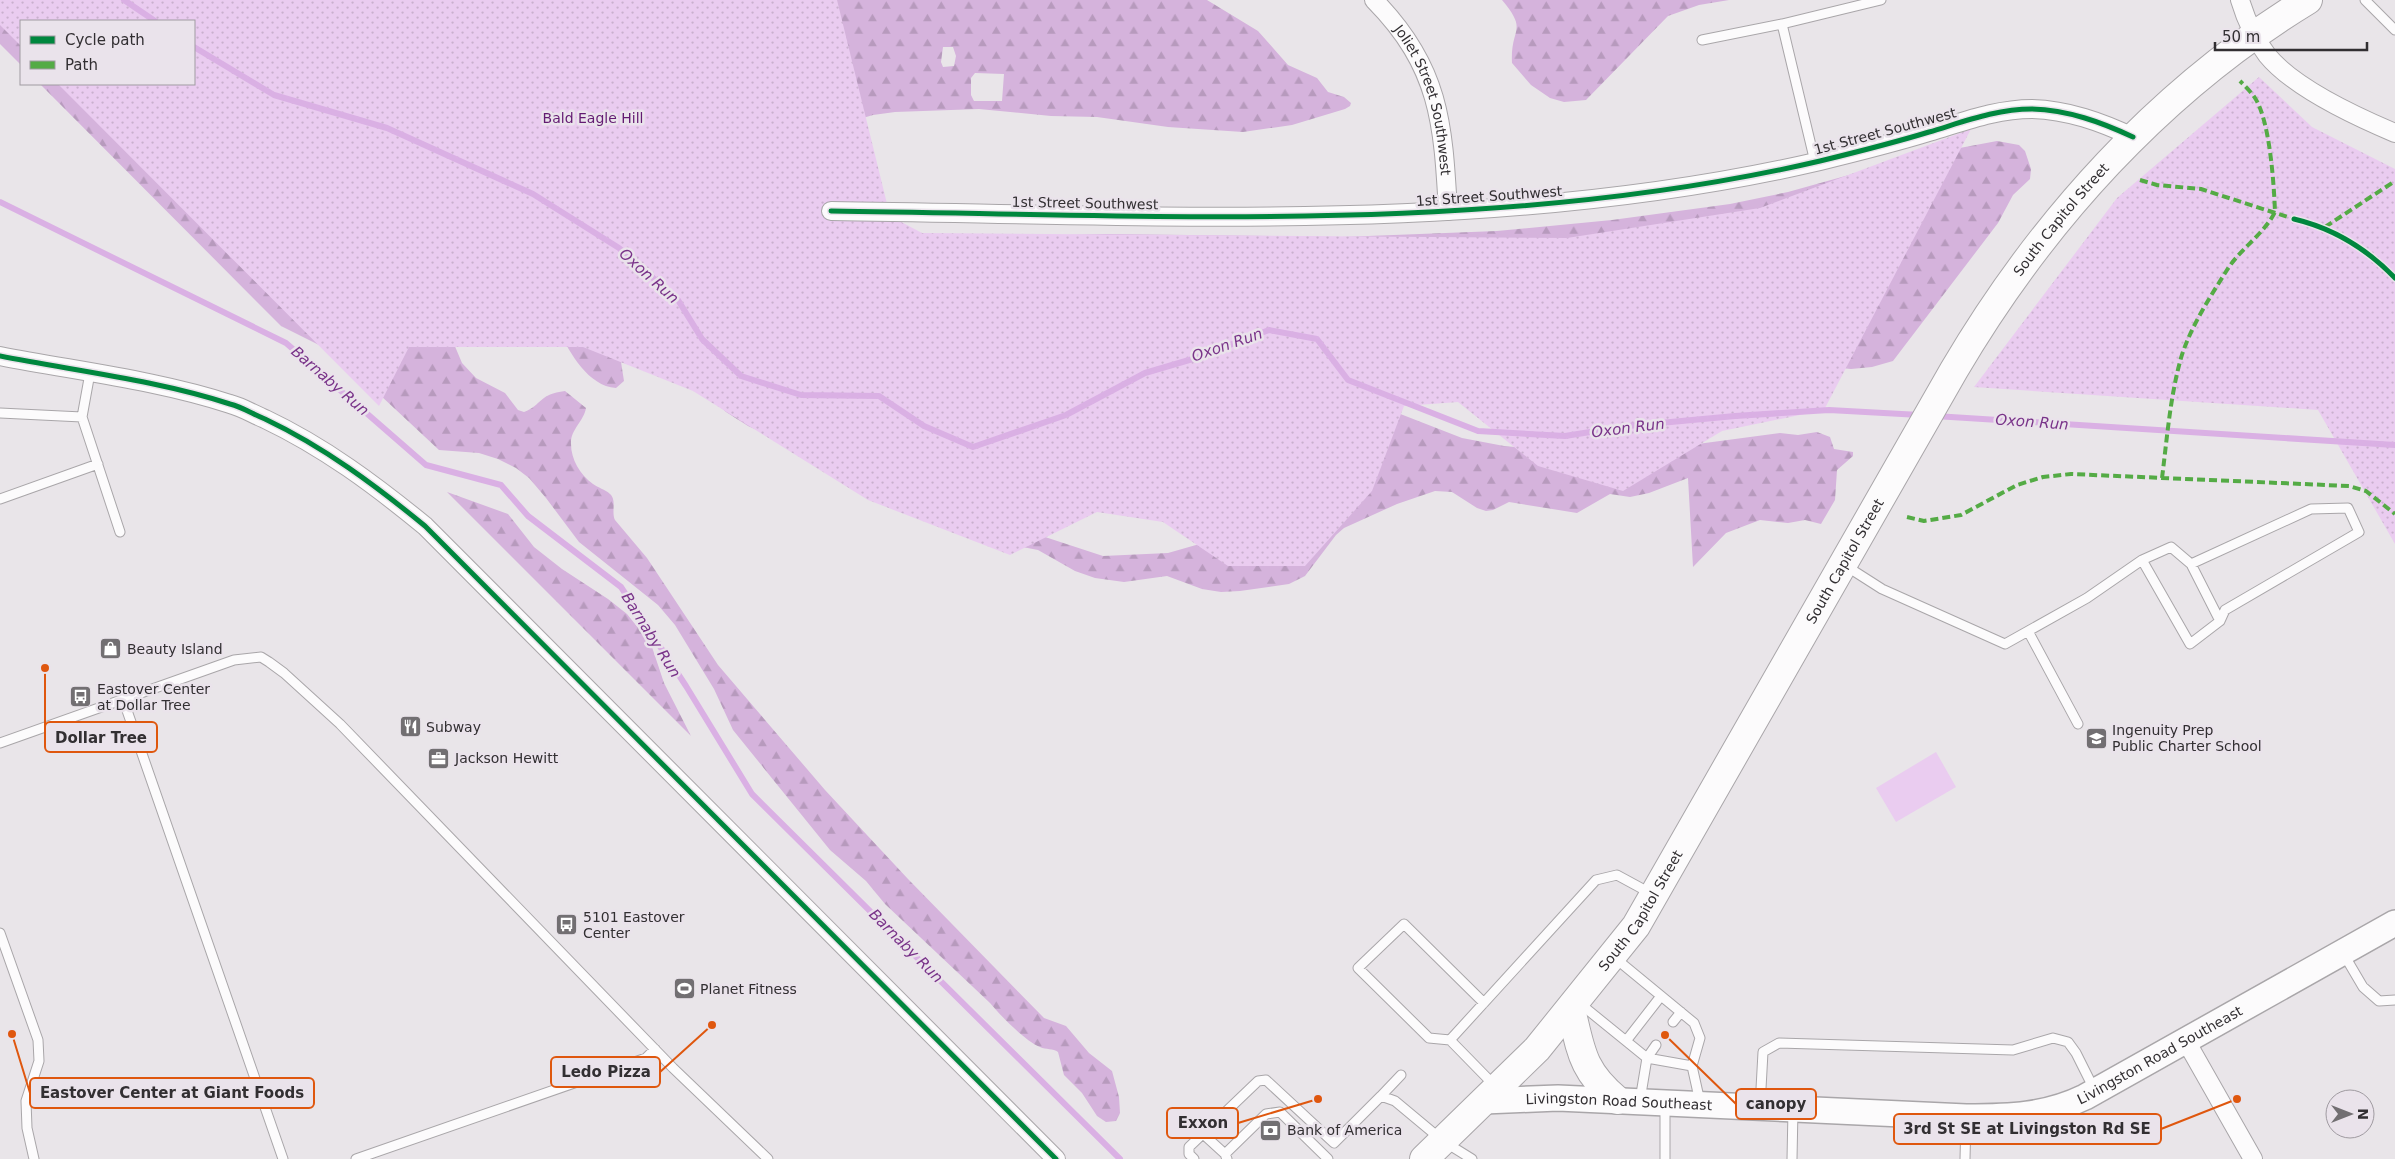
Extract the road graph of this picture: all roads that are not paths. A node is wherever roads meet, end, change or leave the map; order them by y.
1 (1374, 0) edge
2 (1881, 0) edge
3 (2240, 0) edge
4 (2308, 0) edge
5 (2365, 0) edge
6 (1782, 24) junction
7 (2395, 30) edge
8 (2254, 36) junction
9 (1702, 40) dead end
10 (2395, 133) edge
11 (2133, 137) junction
12 (1815, 162) junction
13 (831, 211) dead end
14 (1448, 211) junction
15 (0, 356) edge
16 (90, 374) junction
17 (0, 413) edge
18 (82, 417) junction
19 (98, 464) junction
20 (0, 499) edge
21 (120, 532) dead end
22 (2142, 560) junction
23 (2191, 564) junction
24 (1844, 565) junction
25 (2220, 621) junction
26 (2028, 631) junction
27 (123, 699) junction
28 (2078, 724) dead end
29 (0, 743) edge
30 (1654, 896) junction
31 (2395, 923) edge
32 (0, 933) edge
33 (2342, 952) junction
34 (1613, 956) junction
35 (1661, 996) junction
36 (2395, 1000) edge
37 (1484, 1003) junction
38 (1574, 1005) junction
39 (1681, 1012) junction
40 (1673, 1022) dead end
41 (1450, 1040) junction
42 (1626, 1041) junction
43 (2186, 1041) junction
44 (1656, 1045) dead end
45 (655, 1049) junction
46 (1647, 1058) junction
47 (1692, 1066) junction
48 (1402, 1075) dead end
49 (2096, 1091) junction
50 (1490, 1094) junction
51 (1382, 1096) junction
52 (1629, 1101) junction
53 (1665, 1102) junction
54 (1701, 1104) junction
55 (1760, 1109) junction
56 (1793, 1110) junction
57 (1966, 1117) junction
58 (1202, 1133) junction
59 (1433, 1150) edge
60 (1226, 1157) edge
61 (34, 1159) edge
62 (283, 1159) edge
63 (356, 1159) edge
64 (768, 1159) edge
65 (1056, 1159) edge
66 (1194, 1159) edge
67 (1328, 1159) edge
68 (1472, 1159) edge
69 (1664, 1159) edge
70 (1792, 1159) edge
71 (1965, 1159) edge
72 (2253, 1159) edge

1 - 14 street, Joliet Street Southwest
2 - 6 lane
3 - 8 street
4 - 8 main road, South Capitol Street
5 - 7 lane
6 - 9 lane
6 - 12 lane
8 - 10 street
8 - 11 main road, South Capitol Street
11 - 12 street, 1st Street Southwest
11 - 24 main road, South Capitol Street
12 - 14 street, 1st Street Southwest
13 - 14 street, 1st Street Southwest
15 - 16 street
16 - 18 lane
16 - 65 street
17 - 18 lane
18 - 19 lane
19 - 20 lane
19 - 21 lane
22 - 23 lane
22 - 25 lane
22 - 26 lane
23 - 25 lane
23 - 25 lane
24 - 26 lane
24 - 30 main road, South Capitol Street
26 - 28 lane
27 - 29 lane
27 - 45 lane
27 - 62 lane
30 - 34 main road, South Capitol Street
30 - 37 lane
31 - 33 street, Livingston Road Southeast
32 - 61 lane
33 - 36 lane
33 - 43 street, Livingston Road Southeast
34 - 35 lane
34 - 38 main road, South Capitol Street
35 - 39 lane
35 - 42 lane
37 - 41 lane
37 - 41 lane
38 - 42 lane
38 - 50 main road, South Capitol Street
38 - 52 main road
39 - 40 lane
39 - 47 lane
41 - 50 lane
42 - 46 lane
43 - 49 street, Livingston Road Southeast
43 - 72 street
44 - 46 lane
45 - 63 lane
45 - 64 lane
46 - 47 lane
46 - 52 lane
47 - 54 lane
48 - 51 lane
49 - 55 lane
49 - 57 street, Livingston Road Southeast
50 - 52 street, Livingston Road Southeast
50 - 59 main road, South Capitol Street
51 - 58 lane
51 - 59 lane
52 - 53 street, Livingston Road Southeast
53 - 54 street, Livingston Road Southeast
53 - 69 lane
54 - 55 street, Livingston Road Southeast
55 - 56 street, Livingston Road Southeast
56 - 57 street, Livingston Road Southeast
56 - 70 lane
57 - 71 lane
58 - 60 lane
58 - 66 lane
59 - 68 lane
60 - 67 lane

